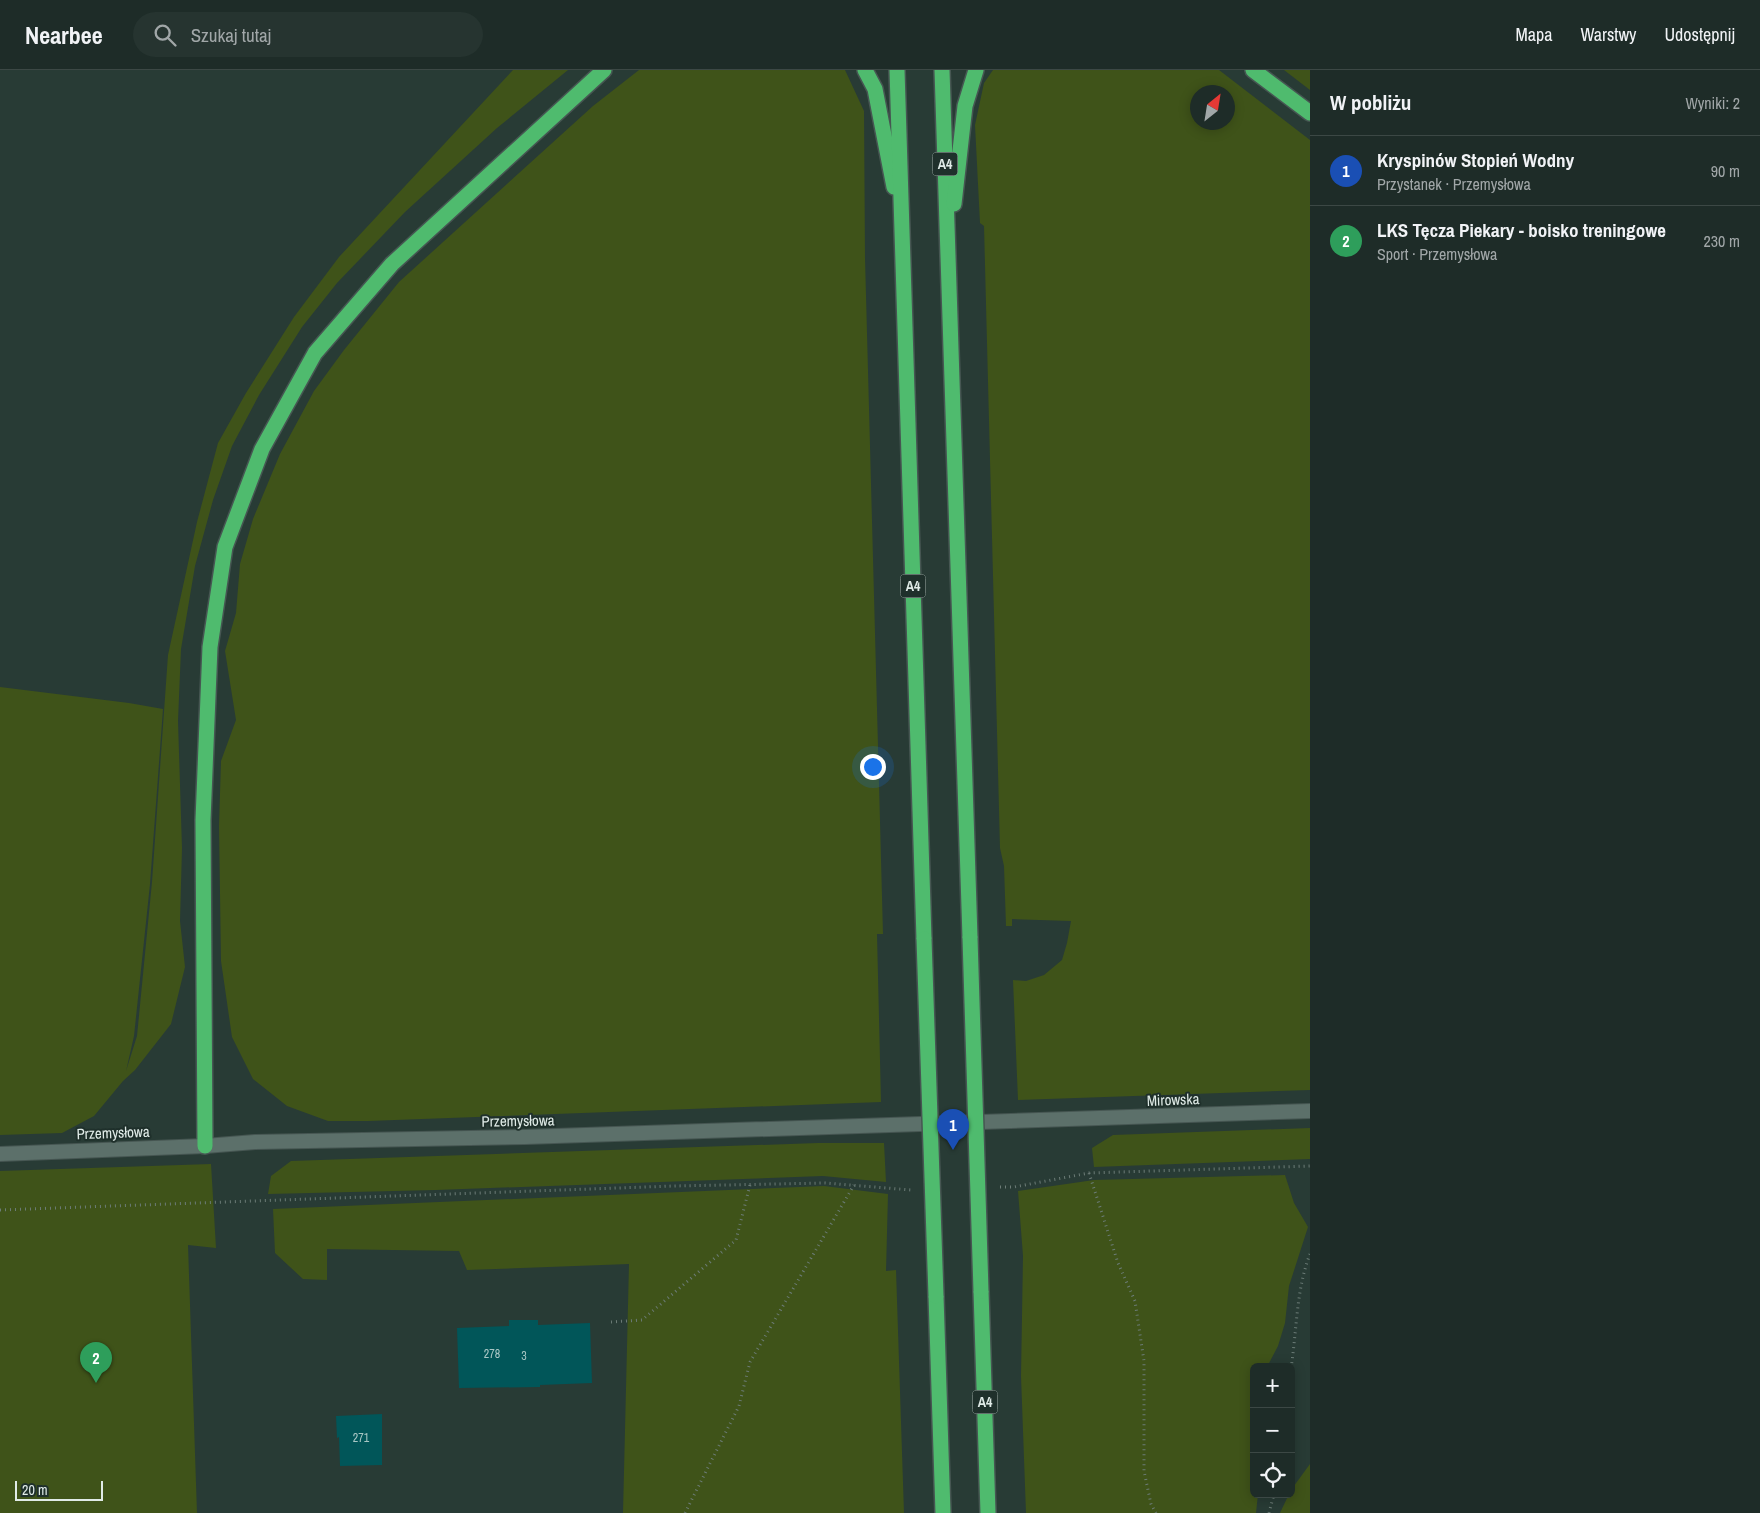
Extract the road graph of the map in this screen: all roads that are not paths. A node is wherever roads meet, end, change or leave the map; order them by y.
1 (604, 70) edge
2 (865, 70) edge
3 (898, 70) edge
4 (942, 70) edge
5 (976, 70) edge
6 (1253, 70) edge
7 (1310, 113) edge
8 (902, 233) junction
9 (948, 257) junction
10 (1310, 1111) edge
11 (1037, 1120) joint
12 (205, 1146) junction
13 (0, 1154) edge
14 (943, 1513) edge
15 (988, 1513) edge

1 - 12 highway
2 - 8 highway
3 - 8 highway, A4
4 - 9 highway, A4
5 - 9 highway
6 - 7 highway
8 - 14 highway, A4, bridge
9 - 15 highway, A4, bridge
10 - 11 main road, Mirowska
11 - 12 main road, Przemysłowa
12 - 13 main road, Przemysłowa

